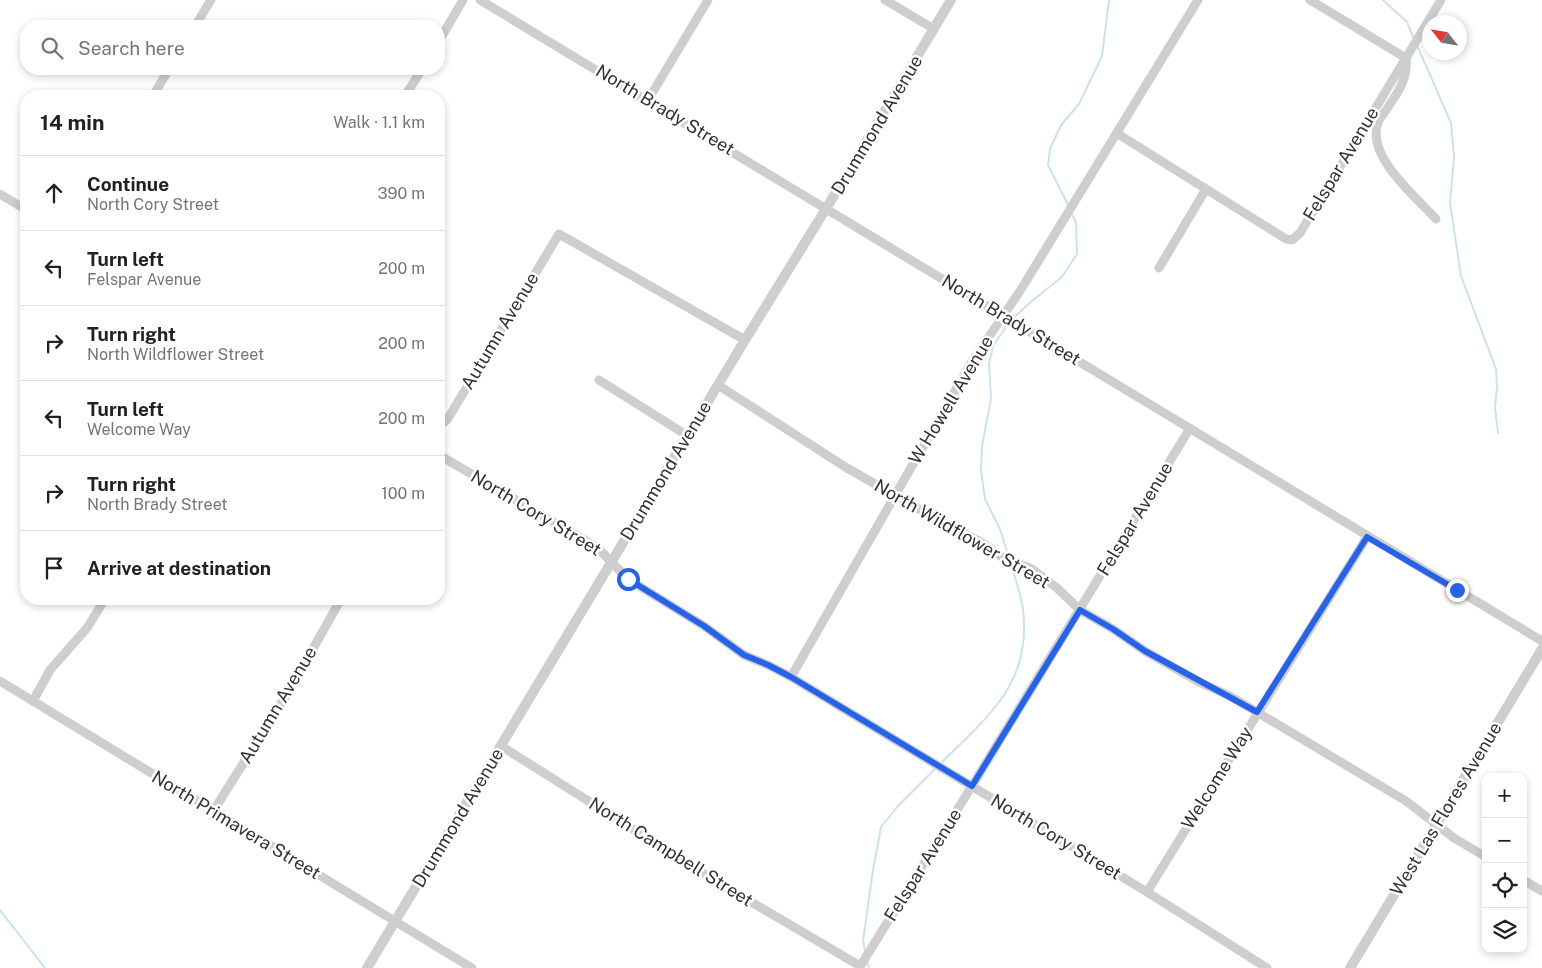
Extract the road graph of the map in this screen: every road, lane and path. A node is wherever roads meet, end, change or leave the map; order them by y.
1 (211, 0) edge
2 (463, 0) edge
3 (480, 0) edge
4 (708, 0) edge
5 (885, 0) edge
6 (951, 0) edge
7 (1198, 0) edge
8 (1310, 0) edge
9 (1441, 0) edge
10 (199, 20) edge
11 (934, 29) junction
12 (445, 31) edge
13 (1406, 58) junction
14 (165, 75) edge
15 (418, 75) edge
16 (157, 90) edge
17 (409, 90) edge
18 (648, 100) junction
19 (1118, 134) junction
20 (1206, 189) junction
21 (0, 194) edge
22 (20, 206) edge
23 (827, 207) junction
24 (1436, 219) dead end
25 (1159, 268) dead end
26 (1002, 315) junction
27 (745, 340) junction
28 (599, 380) dead end
29 (718, 385) junction
30 (445, 422) edge
31 (1190, 428) junction
32 (688, 436) junction
33 (445, 458) edge
34 (895, 495) junction
35 (1367, 537) junction
36 (611, 563) junction
37 (101, 605) edge
38 (338, 605) edge
39 (1080, 610) junction
40 (1542, 641) edge
41 (1542, 649) edge
42 (791, 677) junction
43 (0, 681) edge
44 (33, 701) junction
45 (1257, 712) junction
46 (501, 746) junction
47 (972, 786) junction
48 (214, 810) junction
49 (1436, 824) junction
50 (1482, 855) edge
51 (1527, 882) edge
52 (1542, 891) edge
53 (1146, 892) junction
54 (395, 922) junction
55 (859, 967) edge
56 (367, 968) edge
57 (472, 968) edge
58 (1267, 968) edge
59 (1350, 968) edge

1 - 10 street
2 - 12 street
3 - 18 street, North Brady Street
4 - 18 street
5 - 11 street
6 - 11 street, Drummond Avenue
7 - 19 street, W Howell Avenue
8 - 13 street
9 - 13 street, Felspar Avenue
11 - 23 street, Drummond Avenue
13 - 20 street, Felspar Avenue
13 - 24 street
14 - 16 street
15 - 17 street
18 - 23 street, North Brady Street
19 - 20 street
19 - 26 street, W Howell Avenue
20 - 25 street
21 - 22 street
23 - 26 street, North Brady Street
23 - 27 street, Drummond Avenue
26 - 31 street, North Brady Street
26 - 34 street, W Howell Avenue
27 - 29 street, Drummond Avenue
27 - 30 street, Autumn Avenue
28 - 32 street
29 - 32 street, Drummond Avenue
29 - 34 street, North Wildflower Street
31 - 35 street, North Brady Street
31 - 39 street, Felspar Avenue
32 - 36 street, Drummond Avenue
33 - 36 street, North Cory Street
34 - 39 street, North Wildflower Street
34 - 42 street, W Howell Avenue
35 - 40 street, North Brady Street
35 - 45 street, Welcome Way
36 - 42 street, North Cory Street
36 - 46 street, Drummond Avenue
37 - 44 street
38 - 48 street, Autumn Avenue
39 - 45 street, North Wildflower Street
39 - 47 street, Felspar Avenue
41 - 49 street, West Las Flores Avenue
42 - 47 street, North Cory Street
43 - 44 street, North Primavera Street
44 - 48 street, North Primavera Street
45 - 49 street, North Wildflower Street
45 - 53 street, Welcome Way
46 - 54 street, Drummond Avenue
46 - 55 street, North Campbell Street
47 - 53 street, North Cory Street
47 - 55 street, Felspar Avenue
48 - 54 street, North Primavera Street
49 - 50 street, North Wildflower Street
49 - 59 street, West Las Flores Avenue
51 - 52 street
53 - 58 street, North Cory Street
54 - 56 street, Drummond Avenue
54 - 57 street, North Primavera Street

